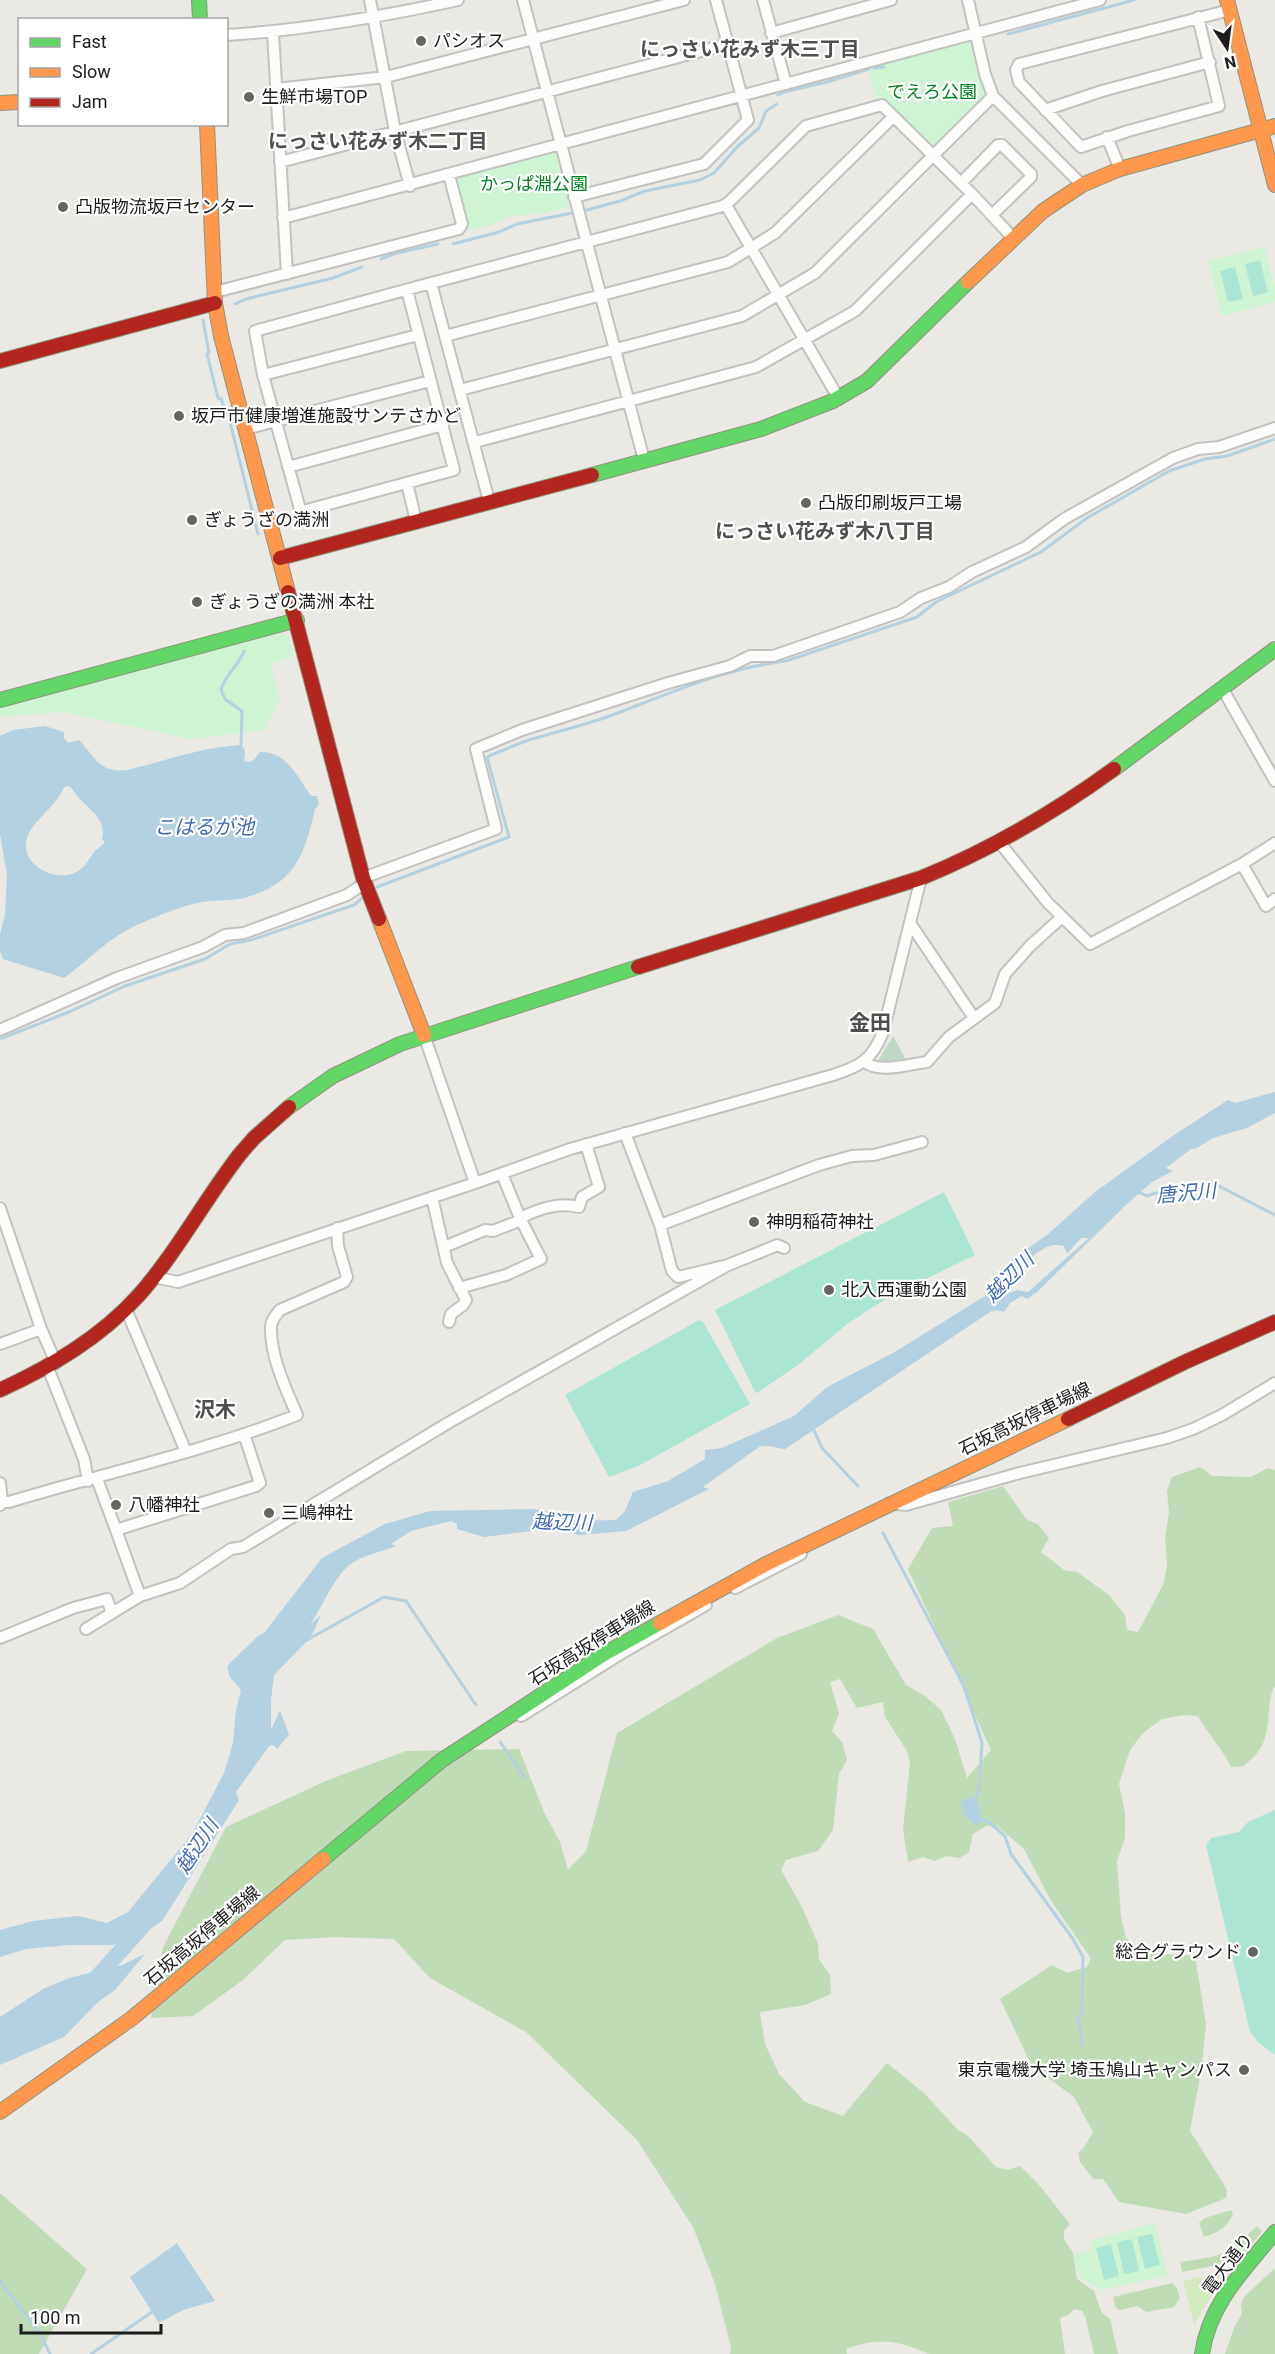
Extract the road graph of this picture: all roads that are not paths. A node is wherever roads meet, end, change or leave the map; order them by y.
1 (199, 0) edge
2 (370, 0) edge
3 (458, 0) edge
4 (523, 0) edge
5 (684, 0) edge
6 (716, 0) edge
7 (763, 0) edge
8 (891, 0) edge
9 (968, 0) edge
10 (1100, 0) edge
11 (1228, 5) edge
12 (1198, 17) junction
13 (200, 18) edge
14 (374, 18) junction
15 (273, 32) junction
16 (771, 33) junction
17 (976, 33) junction
18 (228, 34) edge
19 (533, 39) junction
20 (728, 44) junction
21 (1210, 62) junction
22 (386, 77) junction
23 (786, 84) junction
24 (276, 89) junction
25 (547, 91) junction
26 (742, 95) junction
27 (993, 96) junction
28 (18, 102) edge
29 (0, 103) edge
30 (1045, 110) junction
31 (893, 117) junction
32 (207, 126) edge
33 (1275, 126) edge
34 (1260, 130) junction
35 (395, 131) junction
36 (1107, 137) junction
37 (559, 144) junction
38 (932, 157) junction
39 (280, 162) junction
40 (1120, 169) junction
41 (449, 175) junction
42 (961, 183) junction
43 (1082, 185) junction
44 (1275, 185) edge
45 (410, 186) junction
46 (972, 194) junction
47 (574, 197) junction
48 (726, 205) junction
49 (992, 215) junction
50 (283, 218) junction
51 (1013, 238) junction
52 (585, 242) junction
53 (752, 248) junction
54 (287, 274) junction
55 (431, 283) junction
56 (407, 290) junction
57 (599, 294) junction
58 (778, 294) junction
59 (215, 298) junction
60 (418, 335) junction
61 (445, 336) junction
62 (803, 339) junction
63 (614, 348) junction
64 (0, 361) edge
65 (263, 375) junction
66 (430, 381) junction
67 (460, 390) junction
68 (839, 399) junction
69 (628, 400) junction
70 (276, 421) junction
71 (442, 425) junction
72 (1275, 428) edge
73 (245, 429) junction
74 (475, 442) junction
75 (644, 460) junction
76 (288, 467) junction
77 (407, 483) junction
78 (489, 501) junction
79 (416, 521) junction
80 (280, 558) junction
81 (297, 620) junction
82 (1275, 649) edge
83 (1222, 688) junction
84 (0, 700) edge
85 (1275, 781) edge
86 (1000, 843) junction
87 (1275, 843) edge
88 (1242, 864) junction
89 (921, 878) junction
90 (364, 880) junction
91 (1275, 899) edge
92 (1062, 917) junction
93 (910, 923) junction
94 (974, 1018) junction
95 (0, 1030) edge
96 (424, 1035) junction
97 (865, 1062) junction
98 (625, 1133) junction
99 (922, 1142) dead end
100 (586, 1144) junction
101 (502, 1174) junction
102 (476, 1183) junction
103 (432, 1197) junction
104 (0, 1208) edge
105 (520, 1219) junction
106 (660, 1225) junction
107 (337, 1228) junction
108 (444, 1247) junction
109 (784, 1248) dead end
110 (728, 1264) junction
111 (154, 1277) junction
112 (459, 1288) junction
113 (126, 1309) junction
114 (1275, 1322) edge
115 (449, 1323) dead end
116 (41, 1329) junction
117 (0, 1344) edge
118 (52, 1365) junction
119 (1275, 1383) edge
120 (0, 1390) edge
121 (244, 1434) junction
122 (186, 1452) junction
123 (93, 1480) junction
124 (0, 1483) edge
125 (1, 1503) edge
126 (885, 1505) junction
127 (116, 1530) junction
128 (140, 1596) junction
129 (112, 1613) junction
130 (86, 1629) dead end
131 (0, 1638) edge
132 (0, 2112) edge
133 (1275, 2232) edge
134 (1202, 2354) edge

1 - 13 street
2 - 14 street
3 - 14 street
4 - 19 street
5 - 19 street
6 - 20 street
7 - 16 street
8 - 16 street
9 - 17 street
10 - 17 street
11 - 12 street
11 - 34 street
12 - 21 street
12 - 30 street
14 - 15 street
14 - 22 street
15 - 18 street
15 - 24 street
16 - 23 street
17 - 23 street
17 - 27 street
19 - 22 street
19 - 25 street
20 - 25 street
20 - 26 street
21 - 30 street
21 - 36 street
22 - 24 street
22 - 35 street
23 - 26 street
24 - 39 street
25 - 35 street
25 - 37 street
26 - 37 street
26 - 47 street
27 - 38 street
27 - 43 street
28 - 29 street
30 - 36 street
31 - 38 street
31 - 48 street
31 - 53 street
32 - 59 street
33 - 34 street
34 - 40 street
34 - 44 street
35 - 39 street
35 - 45 street
36 - 40 street
37 - 41 street
37 - 47 street
38 - 42 street
38 - 58 street
39 - 50 street
40 - 43 street
41 - 45 street
41 - 54 street
42 - 46 street
42 - 49 street
43 - 51 street
45 - 50 street
46 - 49 street
46 - 62 street
47 - 52 street
48 - 52 street
48 - 53 street
49 - 51 street
50 - 54 street
51 - 68 street
52 - 55 street
52 - 57 street
53 - 57 street
53 - 58 street
54 - 59 street
55 - 56 street
55 - 61 street
56 - 60 street
56 - 65 street
57 - 61 street
57 - 63 street
58 - 62 street
58 - 63 street
59 - 64 street
59 - 73 street
60 - 65 street
60 - 66 street
61 - 67 street
62 - 68 street
62 - 69 street
63 - 67 street
63 - 69 street
65 - 70 street
66 - 70 street
66 - 71 street
67 - 74 street
68 - 75 street
69 - 74 street
69 - 75 street
70 - 73 street
70 - 76 street
71 - 76 street
71 - 77 street
72 - 90 street
73 - 80 street
74 - 78 street
75 - 78 street
76 - 77 street
77 - 79 street
78 - 79 street
79 - 80 street
80 - 81 street
81 - 84 street
81 - 90 street
82 - 83 street
83 - 85 street
83 - 86 street
86 - 89 street
86 - 92 street
87 - 88 street
88 - 91 street
88 - 92 street
89 - 93 street
89 - 96 street
90 - 95 street
90 - 96 street
92 - 94 street
93 - 94 street
93 - 97 street
94 - 97 street
96 - 102 street
96 - 111 street
97 - 98 street
98 - 100 street
98 - 106 street
99 - 106 street
100 - 101 street
100 - 105 street
101 - 102 street
101 - 105 street
102 - 103 street
103 - 107 street
103 - 108 street
104 - 116 street
105 - 108 street
105 - 112 street
106 - 110 street
107 - 111 street
107 - 121 street
108 - 112 street
109 - 110 street
110 - 128 street
111 - 113 street
112 - 115 street
113 - 118 street
113 - 122 street
114 - 126 street, 石坂高坂停車場線
116 - 117 street
116 - 118 street
118 - 120 street
118 - 123 street
119 - 126 street
121 - 122 street
121 - 127 street
122 - 123 street
123 - 125 street
123 - 127 street
124 - 125 street
126 - 132 street, 石坂高坂停車場線
127 - 128 street
128 - 129 street
129 - 130 street
129 - 131 street
133 - 134 street, 電大通り

